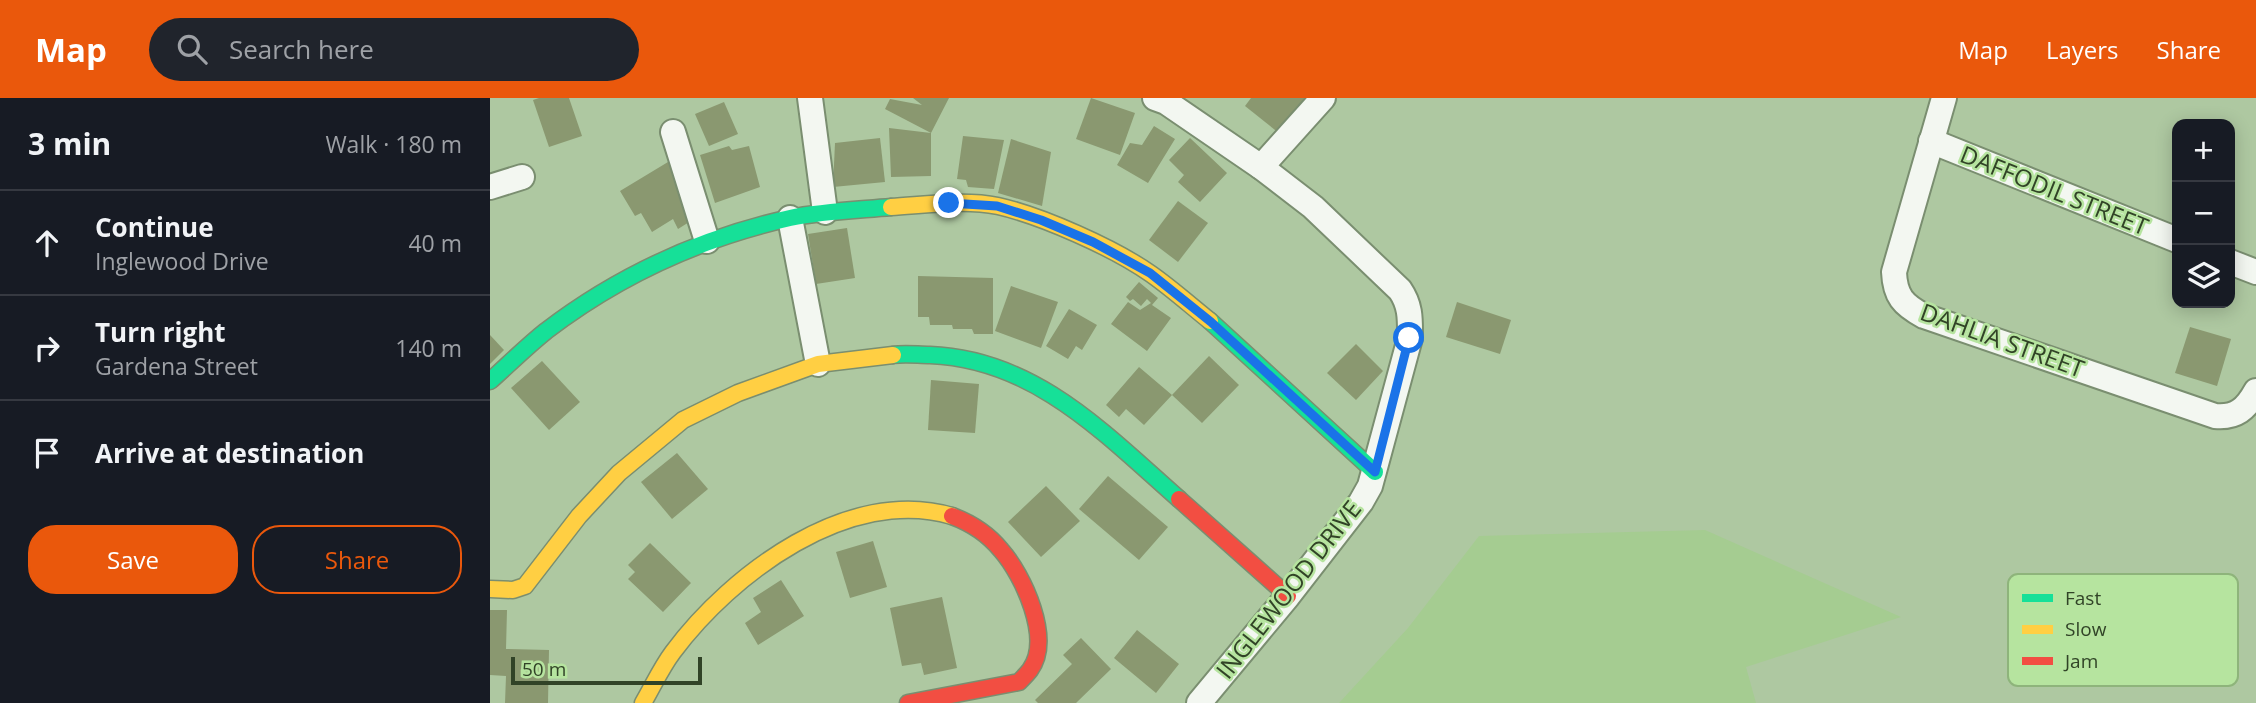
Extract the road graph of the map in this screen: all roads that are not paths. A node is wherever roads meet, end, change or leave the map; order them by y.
1 (810, 98) edge
2 (1323, 98) edge
3 (1944, 98) edge
4 (1163, 99) edge
5 (673, 132) dead end
6 (1931, 141) junction
7 (1261, 167) junction
8 (522, 177) dead end
9 (490, 187) edge
10 (825, 212) junction
11 (790, 218) junction
12 (2172, 238) edge
13 (707, 241) junction
14 (2235, 264) edge
15 (2256, 272) edge
16 (818, 364) junction
17 (490, 381) edge
18 (2256, 391) edge
19 (1375, 472) junction
20 (490, 589) edge
21 (1288, 596) junction
22 (643, 703) edge
23 (908, 703) edge
24 (1199, 703) edge

1 - 10 street
2 - 7 street
3 - 6 street, DAHLIA STREET
4 - 7 street, INGLEWOOD DRIVE
5 - 13 street
6 - 12 street, DAFFODIL STREET
6 - 18 street, DAHLIA STREET
7 - 19 street, INGLEWOOD DRIVE
8 - 9 street
10 - 11 street
10 - 19 street
11 - 13 street
11 - 16 street
13 - 17 street
14 - 15 street
16 - 20 street
16 - 21 street
19 - 21 street, INGLEWOOD DRIVE
21 - 24 street, INGLEWOOD DRIVE
22 - 23 street

